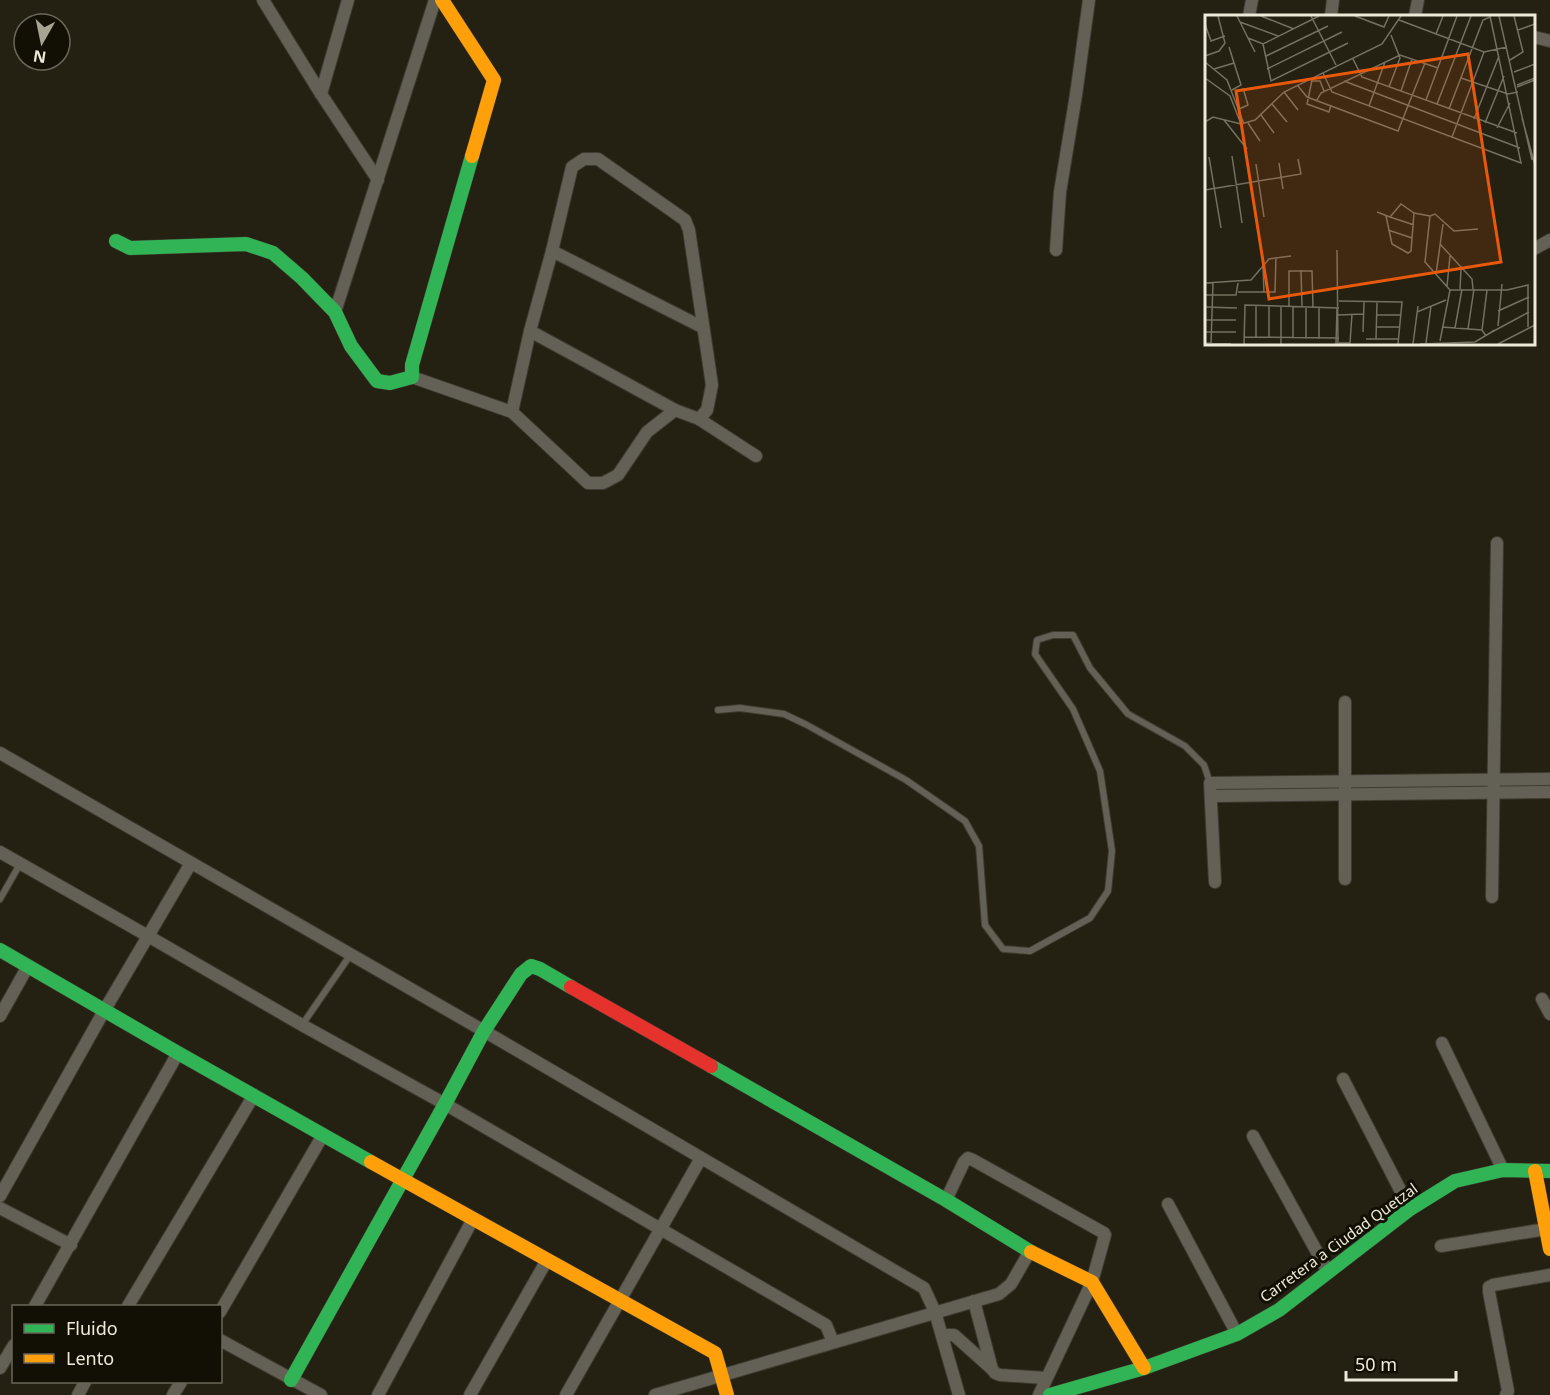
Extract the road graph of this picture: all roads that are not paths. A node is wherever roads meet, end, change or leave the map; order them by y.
1 (263, 0) edge
2 (348, 0) edge
3 (435, 0) edge
4 (442, 0) edge
5 (1089, 0) edge
6 (1252, 0) edge
7 (1333, 0) edge
8 (1418, 0) edge
9 (1249, 15) edge
10 (1331, 15) edge
11 (1415, 15) edge
12 (1535, 37) edge
13 (1550, 41) edge
14 (321, 94) junction
15 (378, 180) junction
16 (1550, 240) edge
17 (116, 241) dead end
18 (1535, 248) edge
19 (1056, 250) dead end
20 (552, 252) junction
21 (335, 312) junction
22 (702, 327) junction
23 (530, 331) junction
24 (412, 377) junction
25 (675, 410) junction
26 (512, 412) junction
27 (699, 419) junction
28 (756, 456) dead end
29 (1497, 543) dead end
30 (1345, 702) dead end
31 (718, 710) dead end
32 (0, 753) edge
33 (1550, 779) edge
34 (1345, 781) junction
35 (1210, 783) junction
36 (1494, 786) junction
37 (1550, 792) edge
38 (1345, 794) junction
39 (1212, 796) junction
40 (0, 852) edge
41 (191, 863) junction
42 (20, 864) junction
43 (1345, 879) dead end
44 (1215, 882) dead end
45 (1492, 897) dead end
46 (0, 899) edge
47 (148, 936) junction
48 (0, 950) edge
49 (351, 954) junction
50 (27, 966) junction
51 (1542, 999) dead end
52 (104, 1011) junction
53 (1550, 1014) edge
54 (0, 1016) edge
55 (302, 1025) junction
56 (484, 1031) junction
57 (1442, 1043) dead end
58 (178, 1053) junction
59 (1343, 1079) dead end
60 (254, 1095) junction
61 (445, 1104) junction
62 (323, 1135) junction
63 (1253, 1136) dead end
64 (701, 1158) junction
65 (1503, 1170) junction
66 (1535, 1171) junction
67 (1550, 1171) edge
68 (402, 1179) junction
69 (0, 1196) edge
70 (946, 1200) junction
71 (1168, 1204) dead end
72 (0, 1208) edge
73 (1410, 1209) junction
74 (473, 1219) junction
75 (660, 1229) junction
76 (1546, 1230) junction
77 (71, 1245) junction
78 (1441, 1246) dead end
79 (1550, 1249) edge
80 (1030, 1251) junction
81 (548, 1260) junction
82 (1328, 1272) junction
83 (1550, 1275) edge
84 (1092, 1282) junction
85 (620, 1300) junction
86 (974, 1301) junction
87 (36, 1305) edge
88 (129, 1305) edge
89 (222, 1309) edge
90 (935, 1312) junction
91 (1237, 1334) junction
92 (942, 1335) junction
93 (222, 1341) edge
94 (833, 1342) junction
95 (12, 1348) edge
96 (0, 1368) edge
97 (1144, 1368) junction
98 (992, 1369) junction
99 (722, 1375) junction
100 (1046, 1378) junction
101 (291, 1380) junction
102 (321, 1395) edge
103 (378, 1395) edge
104 (470, 1395) edge
105 (566, 1395) edge
106 (655, 1395) edge
107 (727, 1395) edge
108 (959, 1395) edge
109 (1039, 1395) edge
110 (1050, 1395) edge
111 (1506, 1395) edge

1 - 14 street
2 - 14 street
3 - 15 street
4 - 24 street
5 - 19 street
6 - 9 street
7 - 10 street
8 - 11 street
12 - 13 street
14 - 15 street
15 - 21 street
16 - 18 street
17 - 21 street
20 - 22 street
20 - 22 street
20 - 23 street
21 - 24 street
22 - 27 street
23 - 25 street
23 - 26 street
24 - 26 street
25 - 26 street
25 - 27 street
27 - 28 street
29 - 36 street
30 - 34 street
31 - 35 lane
32 - 41 street
33 - 36 street
34 - 35 street
34 - 36 street
34 - 38 street
35 - 39 street
36 - 37 street
36 - 38 street
36 - 45 street
38 - 39 street
38 - 43 street
39 - 44 street
40 - 42 street
41 - 47 street
41 - 49 street
42 - 46 lane
42 - 47 street
47 - 52 street
47 - 55 street
48 - 50 street
49 - 55 lane
49 - 56 street
50 - 52 street
50 - 54 street
51 - 53 street
52 - 58 street
52 - 69 street
55 - 61 street
56 - 61 street
56 - 64 street
56 - 70 street
57 - 65 street
58 - 60 street
58 - 77 street
59 - 73 street
60 - 62 street
60 - 88 street
61 - 68 street
61 - 75 street
62 - 68 street
62 - 89 street
63 - 82 street
64 - 75 street
64 - 90 street
65 - 66 street, Carretera a Ciudad Quetzal
65 - 73 street, Carretera a Ciudad Quetzal
66 - 67 street, Carretera a Ciudad Quetzal
66 - 76 street
68 - 74 street
68 - 101 street
70 - 80 street
70 - 84 street
71 - 91 street
72 - 77 street
73 - 82 street, Carretera a Ciudad Quetzal
74 - 81 street
74 - 103 street
75 - 85 street
75 - 94 street
76 - 78 street
76 - 79 street
77 - 87 street
80 - 84 street
80 - 86 street
81 - 85 street
81 - 104 street
82 - 91 street, Carretera a Ciudad Quetzal
83 - 111 street
84 - 97 street
84 - 100 street
85 - 99 street
85 - 105 street
86 - 90 street
86 - 98 street
90 - 92 street
90 - 94 street
91 - 97 street, Carretera a Ciudad Quetzal
92 - 98 street
92 - 108 street
93 - 101 street
94 - 99 street
95 - 96 street
97 - 110 street, Carretera a Ciudad Quetzal
98 - 100 street
99 - 106 street
99 - 107 street
100 - 109 street
101 - 102 street

